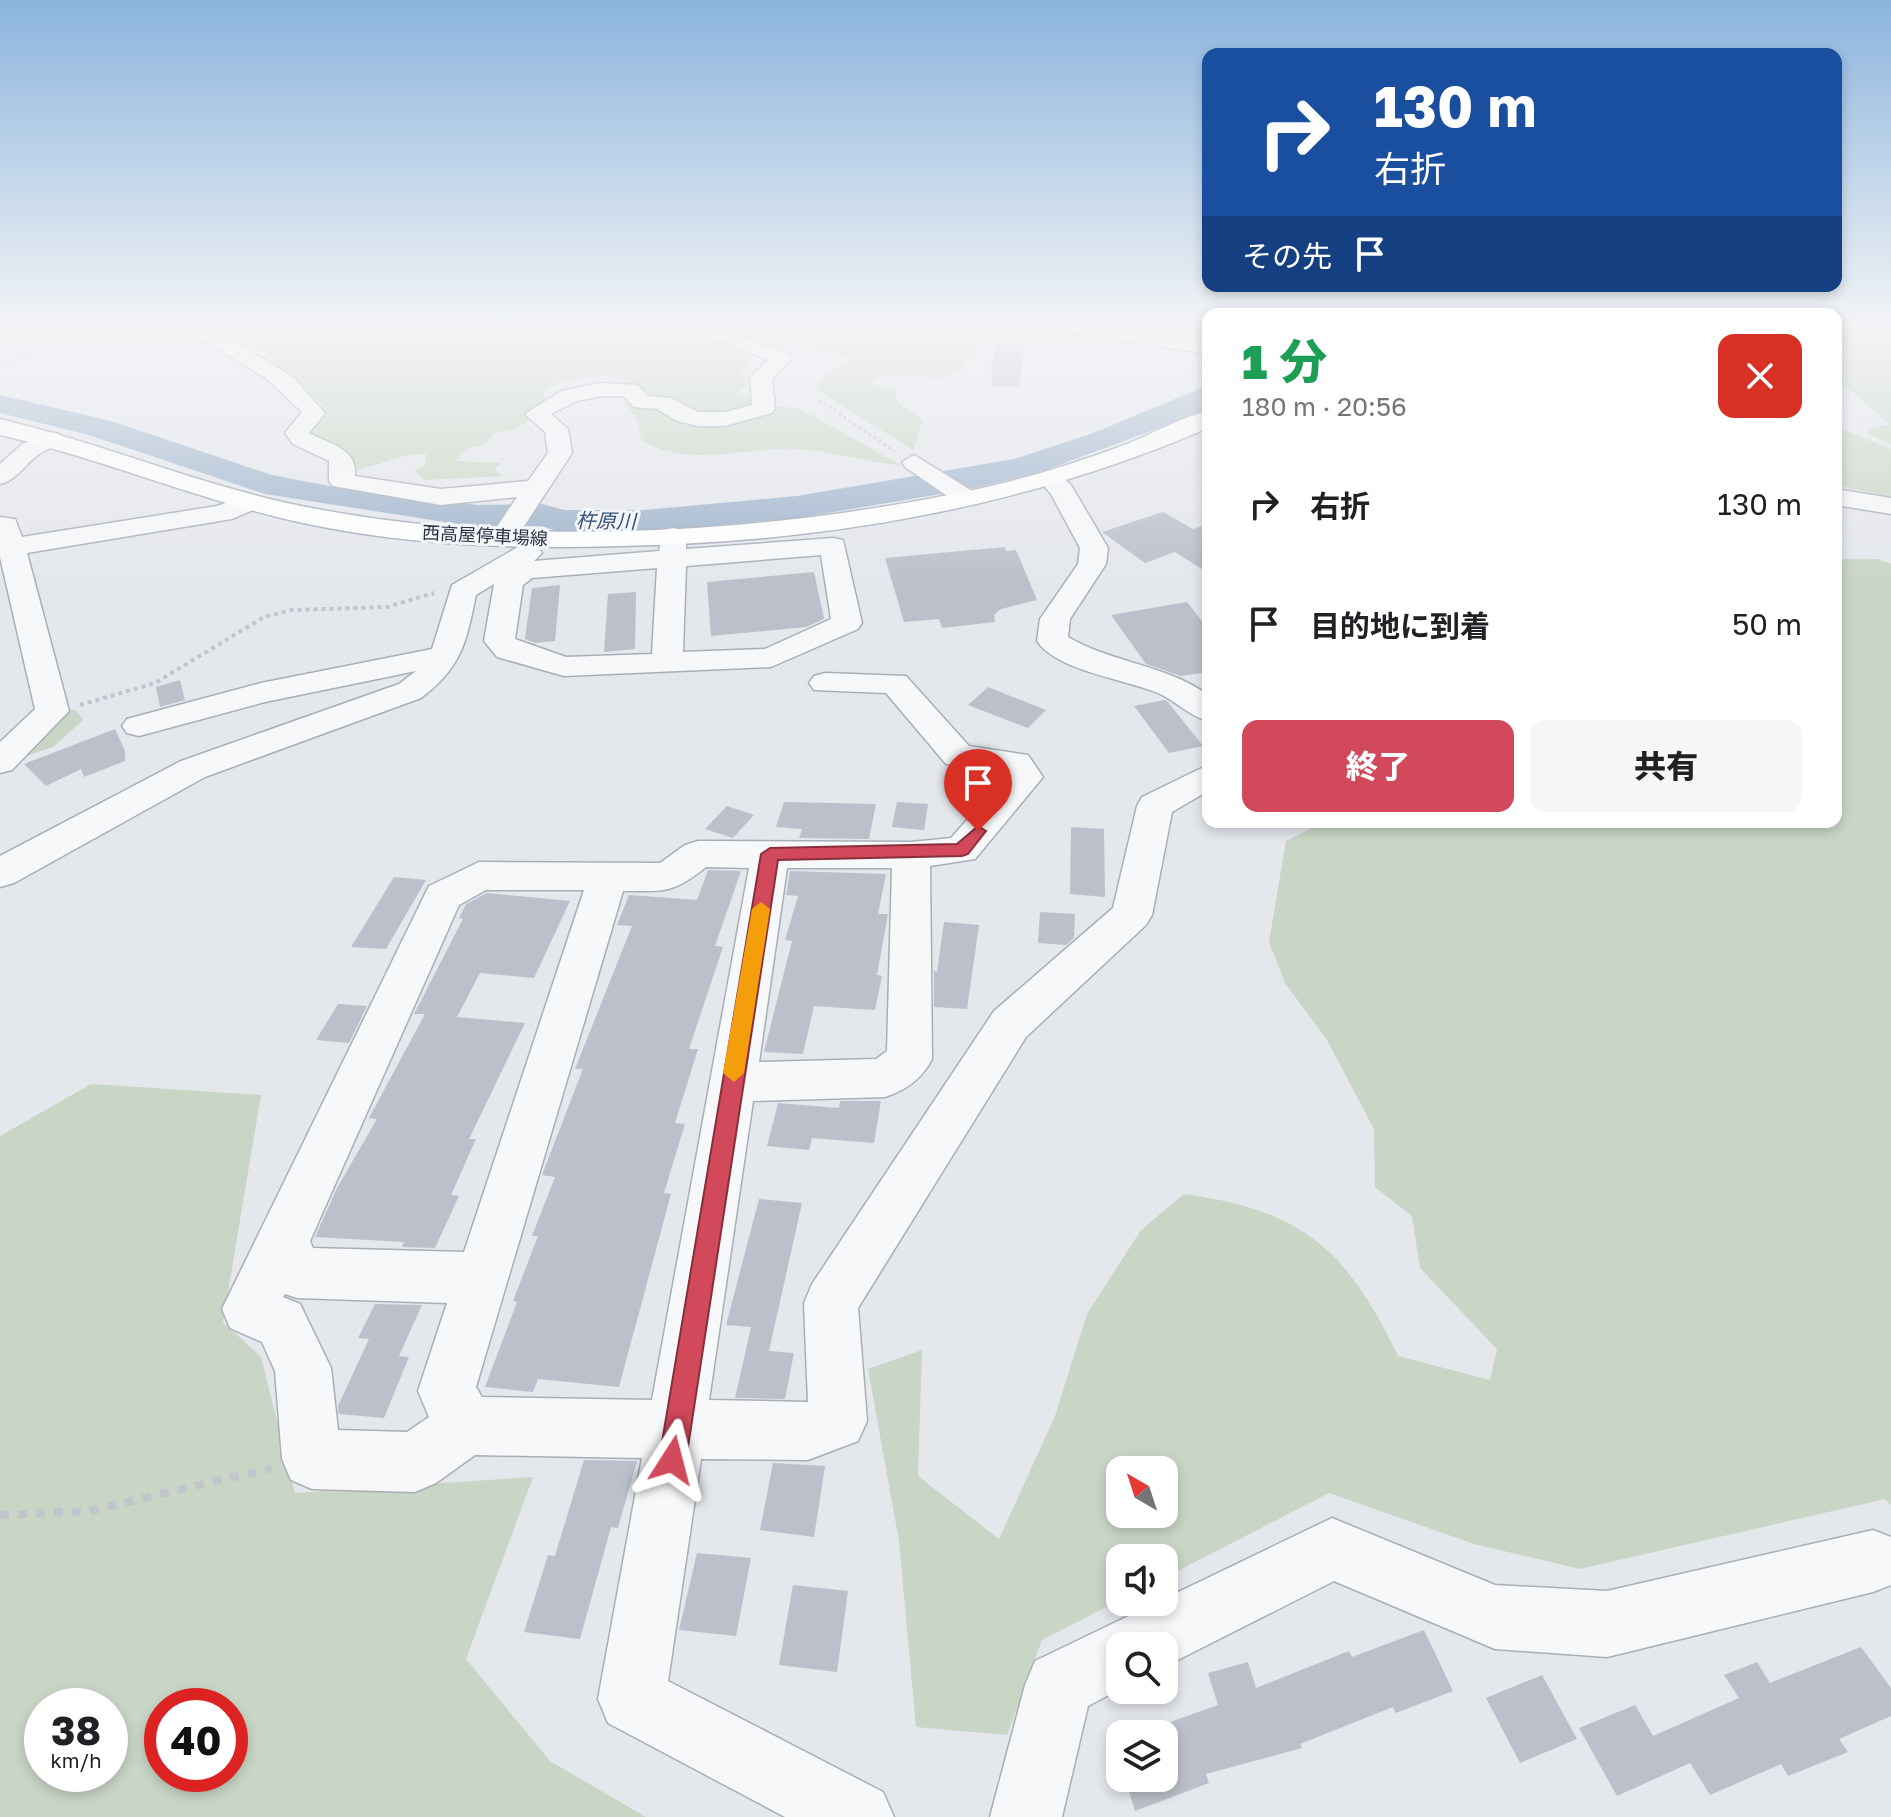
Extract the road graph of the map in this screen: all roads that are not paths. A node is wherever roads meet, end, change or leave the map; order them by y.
1 (313, 412) edge
2 (539, 412) edge
3 (672, 412) edge
4 (755, 412) edge
5 (1202, 422) edge
6 (0, 427) edge
7 (51, 439) junction
8 (921, 467) dead end
9 (0, 477) edge
10 (1049, 478) junction
11 (961, 493) junction
12 (1842, 498) edge
13 (251, 502) junction
14 (1891, 506) edge
15 (520, 512) junction
16 (5, 535) edge
17 (546, 538) junction
18 (672, 547) junction
19 (30, 623) junction
20 (0, 632) edge
21 (447, 655) junction
22 (667, 660) junction
23 (825, 683) dead end
24 (1202, 706) edge
25 (52, 711) junction
26 (0, 726) edge
27 (139, 726) dead end
28 (0, 762) edge
29 (1202, 779) edge
30 (770, 854) junction
31 (911, 855) junction
32 (0, 873) edge
33 (607, 879) junction
34 (732, 1082) junction
35 (284, 1241) junction
36 (482, 1278) junction
37 (466, 1426) junction
38 (677, 1430) junction
39 (1873, 1561) dead end
40 (1165, 1632) edge
41 (1106, 1661) edge
42 (858, 1817) edge
43 (1026, 1817) edge

1 - 15 street
2 - 15 street
3 - 4 street
5 - 10 main road, 西高屋停車場線
6 - 7 main road, 西高屋停車場線
7 - 9 street
7 - 13 main road, 西高屋停車場線
8 - 11 street
10 - 11 main road, 西高屋停車場線
10 - 24 street
11 - 18 main road, 西高屋停車場線
12 - 14 street
13 - 15 main road, 西高屋停車場線
13 - 16 street
15 - 17 main road, 西高屋停車場線
16 - 19 street
17 - 18 main road, 西高屋停車場線
17 - 21 street
18 - 22 street
18 - 22 street
18 - 22 street
19 - 20 street
19 - 25 street
21 - 27 street
21 - 32 street
23 - 31 street
25 - 26 street
25 - 28 street
29 - 38 street
30 - 31 street
30 - 33 street
30 - 34 street
31 - 34 street
33 - 35 street
33 - 36 street
34 - 38 street
35 - 36 street
35 - 37 street
36 - 37 street
37 - 38 street
38 - 42 street
39 - 40 street
41 - 43 street

